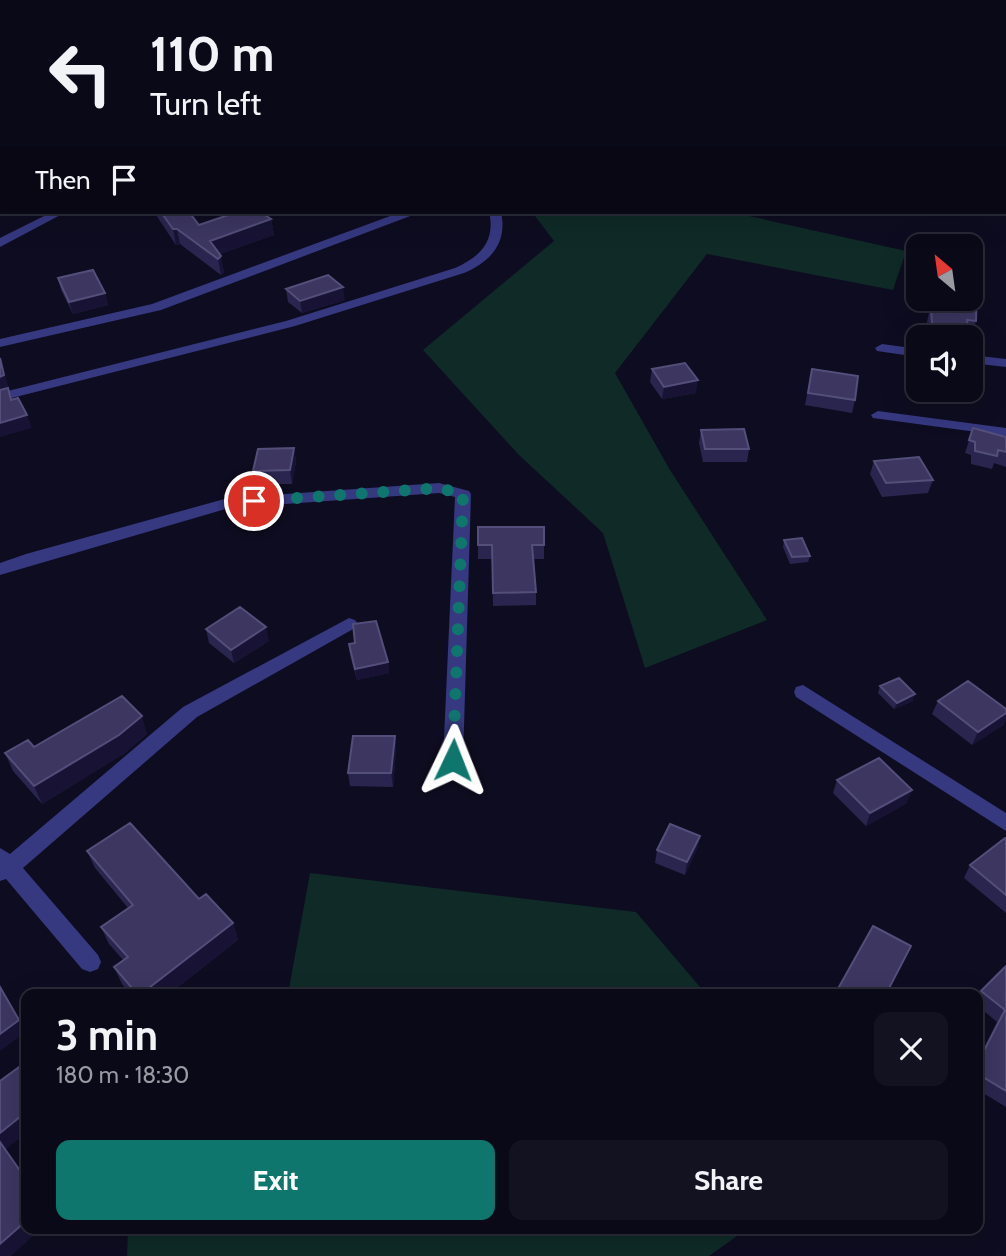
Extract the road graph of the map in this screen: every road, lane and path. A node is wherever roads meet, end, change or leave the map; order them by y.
1 (56, 214) edge
2 (407, 214) edge
3 (496, 214) edge
4 (0, 243) edge
5 (0, 343) edge
6 (882, 348) dead end
7 (906, 351) edge
8 (983, 360) edge
9 (1006, 363) edge
10 (0, 397) edge
11 (878, 415) dead end
12 (1006, 432) edge
13 (0, 569) edge
14 (349, 624) dead end
15 (803, 692) dead end
16 (453, 760) dead end
17 (1006, 823) edge
18 (3, 865) edge
19 (90, 962) dead end

1 - 4 street
2 - 5 street
3 - 10 street
6 - 7 street
8 - 9 street
11 - 12 street
13 - 16 street
14 - 18 street
15 - 17 street
18 - 19 street

